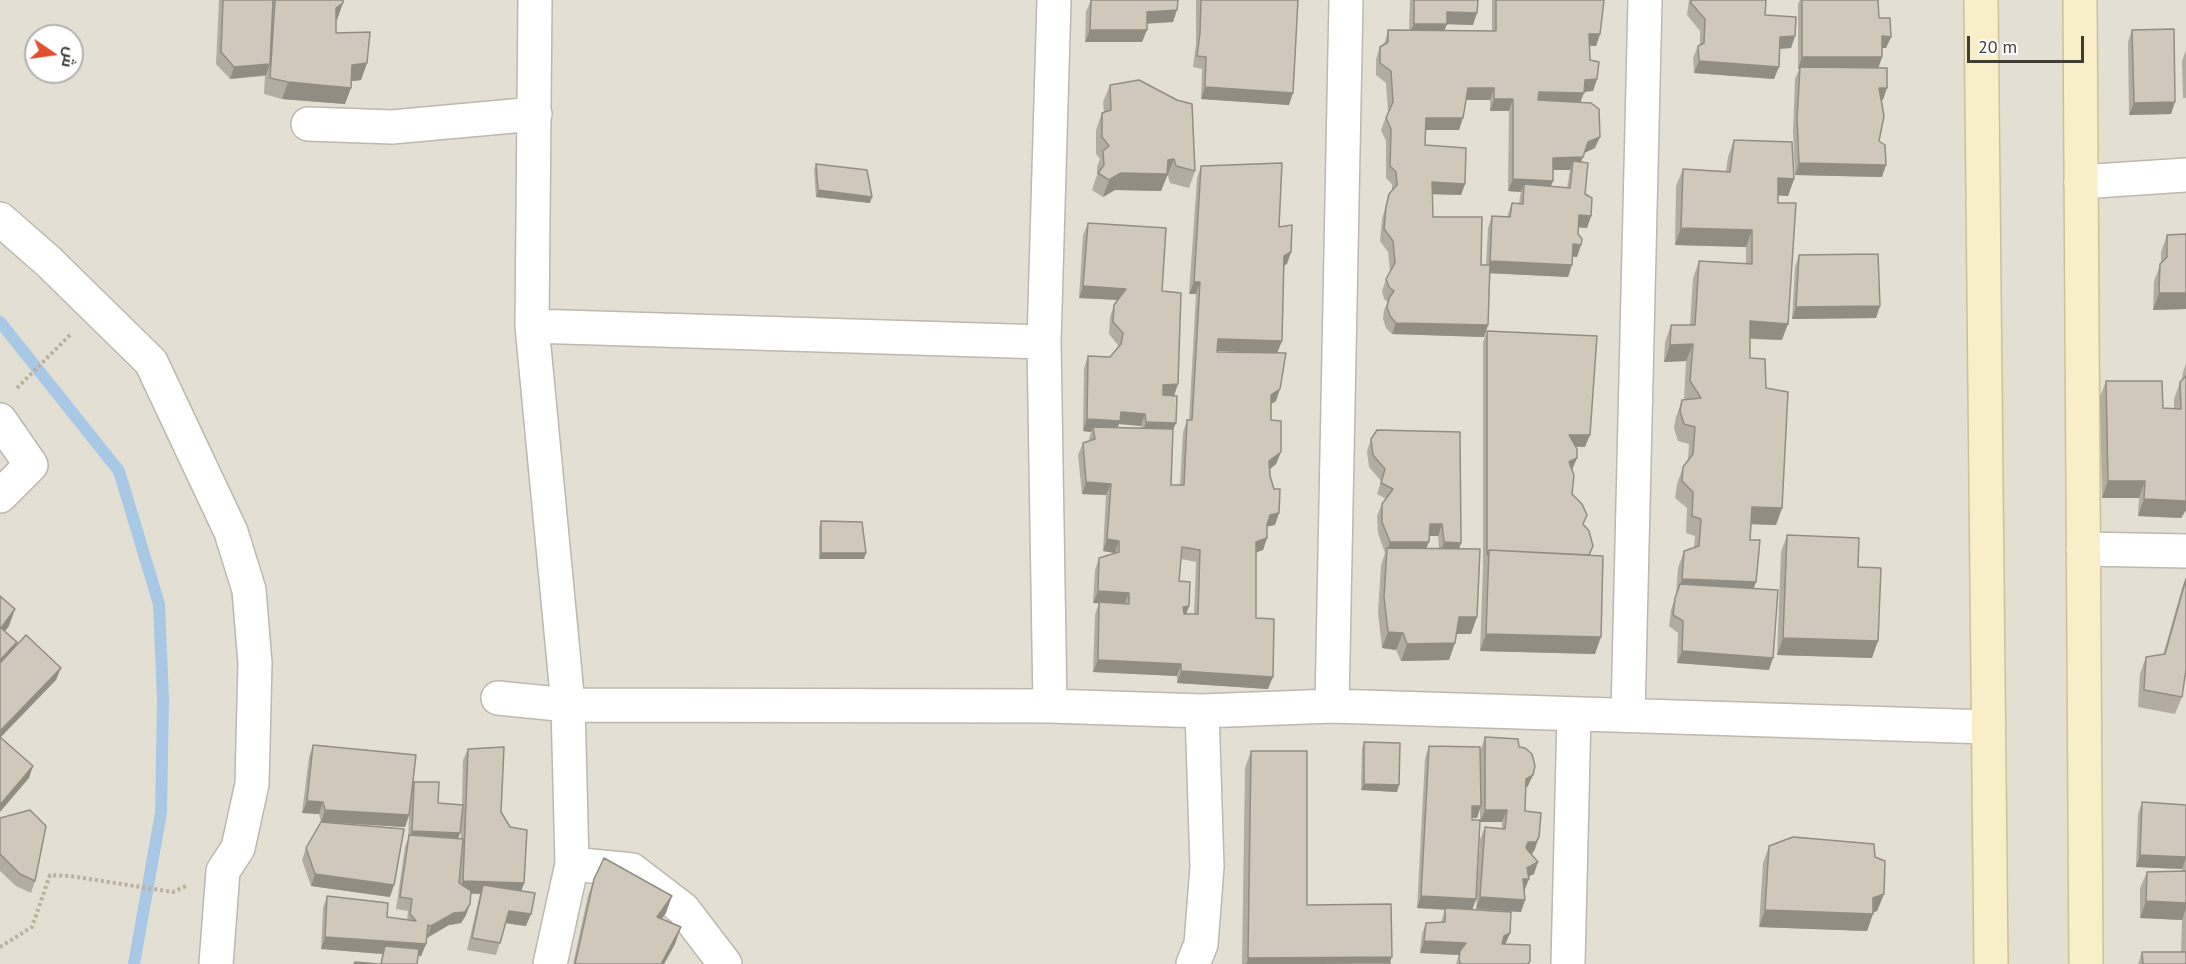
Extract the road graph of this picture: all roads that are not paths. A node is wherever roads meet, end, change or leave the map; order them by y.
1 (535, 0) edge
2 (1054, 0) edge
3 (1346, 0) edge
4 (1645, 0) edge
5 (1981, 0) edge
6 (2080, 0) edge
7 (535, 114) junction
8 (308, 124) dead end
9 (2186, 175) edge
10 (2081, 182) junction
11 (0, 219) edge
12 (532, 326) junction
13 (1044, 342) junction
14 (5, 408) edge
15 (0, 496) edge
16 (2083, 549) junction
17 (2186, 551) edge
18 (498, 698) dead end
19 (568, 705) junction
20 (1050, 706) junction
21 (1332, 706) junction
22 (1202, 711) junction
23 (1574, 714) junction
24 (1628, 714) junction
25 (1988, 727) junction
26 (572, 864) junction
27 (216, 964) edge
28 (550, 964) edge
29 (725, 964) edge
30 (1193, 964) edge
31 (1568, 964) edge
32 (1990, 964) edge
33 (2086, 964) edge

1 - 7 street
2 - 13 street
3 - 21 street
4 - 24 street
5 - 25 main road
6 - 10 main road
7 - 8 street
7 - 12 street
9 - 10 street
10 - 16 main road
11 - 27 street
12 - 13 street
12 - 19 street
13 - 20 street
14 - 15 street
16 - 17 street
16 - 33 main road
18 - 19 street
19 - 20 street
19 - 26 street
20 - 22 street
21 - 22 street
21 - 23 street
22 - 30 street
23 - 24 street
23 - 31 street
24 - 25 street
25 - 32 main road
26 - 28 street
26 - 29 street

